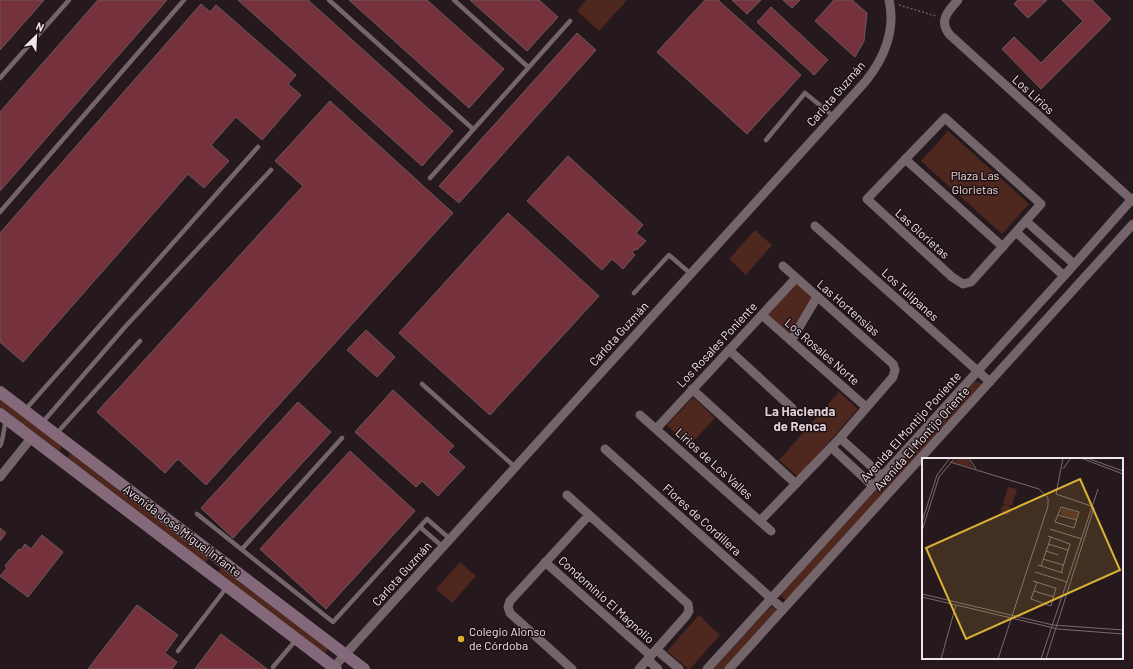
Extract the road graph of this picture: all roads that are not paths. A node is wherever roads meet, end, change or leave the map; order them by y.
1 (69, 0) edge
2 (184, 0) edge
3 (329, 0) edge
4 (454, 0) edge
5 (958, 0) edge
6 (889, 1) edge
7 (570, 21) dead end
8 (528, 68) junction
9 (0, 78) edge
10 (833, 116) junction
11 (474, 129) junction
12 (766, 140) dead end
13 (258, 147) dead end
14 (905, 160) junction
15 (271, 170) dead end
16 (430, 178) dead end
17 (1132, 199) edge
18 (0, 212) edge
19 (1026, 221) junction
20 (1133, 224) edge
21 (815, 226) dead end
22 (1016, 232) junction
23 (1003, 246) junction
24 (1074, 264) junction
25 (783, 266) dead end
26 (690, 274) junction
27 (1064, 276) junction
28 (796, 278) junction
29 (634, 293) dead end
30 (817, 297) junction
31 (762, 315) junction
32 (140, 341) dead end
33 (791, 341) junction
34 (729, 350) junction
35 (977, 371) junction
36 (990, 382) junction
37 (422, 384) dead end
38 (692, 390) junction
39 (0, 392) edge
40 (866, 407) junction
41 (792, 408) dead end
42 (24, 411) junction
43 (640, 415) dead end
44 (3, 416) edge
45 (41, 424) junction
46 (656, 429) junction
47 (55, 435) junction
48 (32, 437) junction
49 (342, 438) dead end
50 (840, 438) junction
51 (0, 446) edge
52 (831, 447) junction
53 (604, 449) dead end
54 (515, 467) junction
55 (882, 476) junction
56 (0, 477) edge
57 (796, 484) junction
58 (873, 486) junction
59 (567, 495) dead end
60 (197, 514) dead end
61 (589, 515) junction
62 (760, 521) junction
63 (420, 527) junction
64 (771, 531) dead end
65 (450, 539) junction
66 (443, 547) junction
67 (242, 549) junction
68 (217, 557) junction
69 (546, 562) junction
70 (206, 571) junction
71 (227, 587) junction
72 (771, 597) junction
73 (784, 609) junction
74 (297, 639) junction
75 (178, 651) dead end
76 (345, 655) junction
77 (652, 655) junction
78 (274, 667) dead end
79 (334, 668) edge
80 (364, 669) edge
81 (572, 669) edge
82 (639, 669) edge
83 (658, 669) edge
84 (679, 669) edge
85 (707, 669) edge
86 (729, 669) edge

1 - 9 lane
2 - 18 lane
3 - 11 lane
4 - 8 lane
5 - 17 street, Los Lirios
6 - 10 street, Carlota Guzmán
7 - 8 lane
8 - 11 lane
10 - 12 lane
10 - 26 street, Carlota Guzmán
11 - 16 lane
13 - 42 lane
14 - 19 street, Las Glorietas
14 - 23 street
14 - 23 street, Las Glorietas
15 - 45 lane
17 - 24 street, Avenida El Montijo Poniente
19 - 22 street, Las Glorietas
19 - 24 street
20 - 36 street, Avenida El Montijo Oriente
21 - 35 street, Los Tulipanes
22 - 23 street, Las Glorietas
22 - 27 street
24 - 27 street, Avenida El Montijo Poniente
25 - 28 street, Las Hortensias
26 - 29 lane
26 - 54 street, Carlota Guzmán
27 - 35 street, Avenida El Montijo Poniente
28 - 30 street, Las Hortensias
28 - 31 street, Los Rosales Poniente
30 - 33 street
30 - 40 street, Las Hortensias
31 - 33 street, Los Rosales Norte
31 - 34 street, Los Rosales Poniente
32 - 47 lane
33 - 40 street, Los Rosales Norte
34 - 38 street, Los Rosales Poniente
34 - 41 street
35 - 36 street, Los Tulipanes
35 - 55 street, Avenida El Montijo Poniente
36 - 73 street, Avenida El Montijo Oriente
37 - 54 lane
38 - 46 street, Los Rosales Poniente
38 - 57 street
39 - 42 street, Avenida José Miguel Infante
40 - 50 street
42 - 45 street, Avenida José Miguel Infante
43 - 46 street, Lirios de Los Valles
44 - 48 street, Avenida José Miguel Infante
44 - 51 lane
45 - 47 street, Avenida José Miguel Infante
46 - 62 street, Lirios de Los Valles
47 - 68 street, Avenida José Miguel Infante
48 - 56 street
48 - 70 street, Avenida José Miguel Infante
49 - 67 lane
50 - 52 street
50 - 55 street
52 - 57 street
52 - 58 street
53 - 72 street, Flores de Cordillera
54 - 65 street, Carlota Guzmán
55 - 58 street, Avenida El Montijo Poniente
57 - 62 street
58 - 72 street, Avenida El Montijo Poniente
59 - 61 street, Condominio El Magnolio
60 - 67 lane
61 - 69 street, Condominio El Magnolio
61 - 77 street, Condominio El Magnolio
62 - 64 street, Lirios de Los Valles
63 - 65 lane
63 - 66 lane
63 - 67 lane
65 - 66 street, Carlota Guzmán
66 - 76 street, Carlota Guzmán
68 - 70 street
68 - 76 street, Avenida José Miguel Infante
69 - 77 street, Condominio El Magnolio
69 - 81 street, Condominio El Magnolio
70 - 71 street, Avenida José Miguel Infante
71 - 74 street, Avenida José Miguel Infante
71 - 75 lane
72 - 73 street, Flores de Cordillera
72 - 85 street, Avenida El Montijo Poniente
73 - 86 street, Avenida El Montijo Oriente
74 - 78 lane
74 - 79 street, Avenida José Miguel Infante
76 - 79 street, Carlota Guzmán
76 - 80 street, Avenida José Miguel Infante
77 - 82 street, Condominio El Magnolio
77 - 83 street, Condominio El Magnolio
77 - 84 street, Condominio El Magnolio

